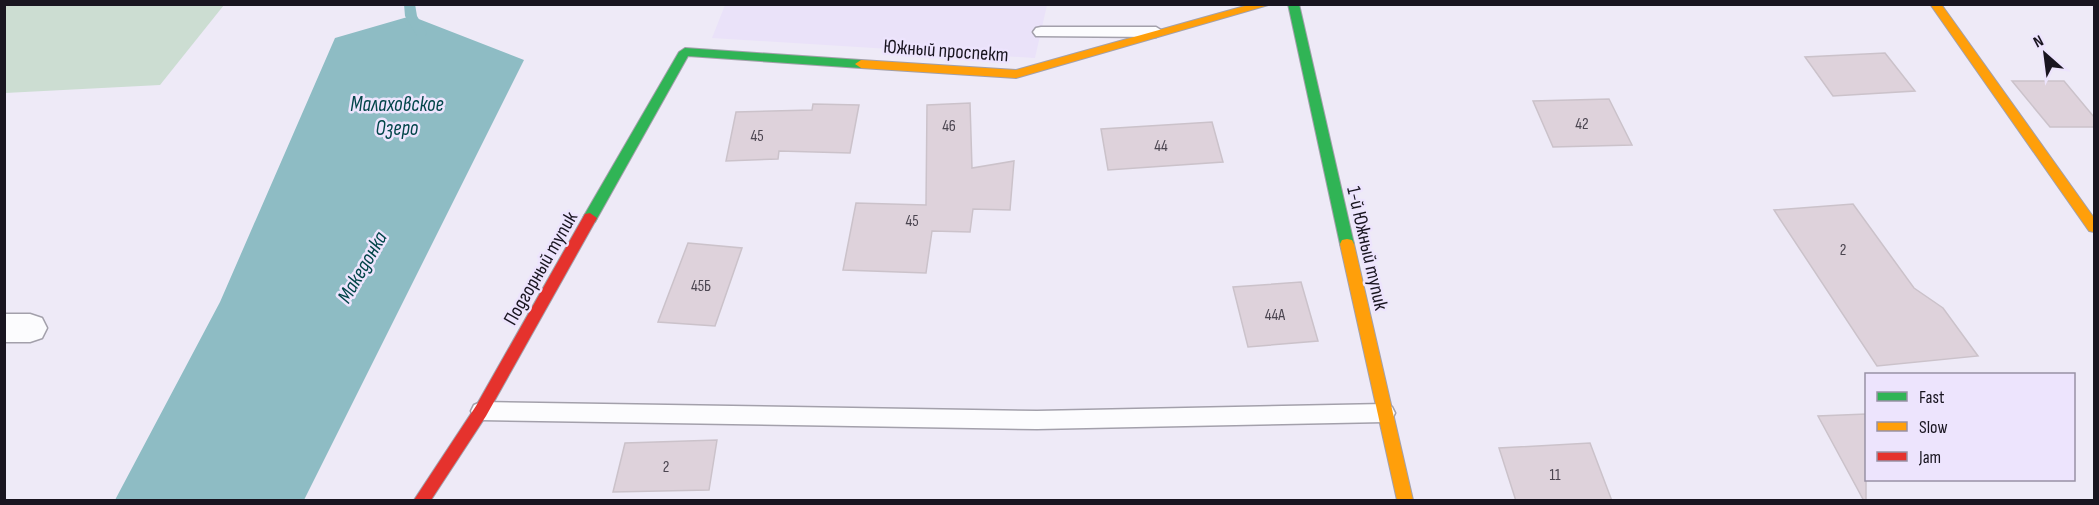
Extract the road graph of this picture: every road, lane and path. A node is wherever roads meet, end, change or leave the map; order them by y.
1 (1267, 4) edge
2 (1293, 4) edge
3 (1935, 4) edge
4 (1041, 32) dead end
5 (1170, 32) junction
6 (685, 52) joint
7 (2094, 227) edge
8 (480, 411) junction
9 (1385, 413) junction
10 (422, 501) edge
11 (1405, 501) edge

1 - 5 street, Южный проспект
2 - 9 street, 1-й Южный тупик
3 - 7 street
4 - 5 lane
5 - 6 street, Южный проспект
6 - 8 street, Подгорный тупик
8 - 9 lane
8 - 10 street, Подгорный тупик
9 - 11 street, 1-й Южный тупик

